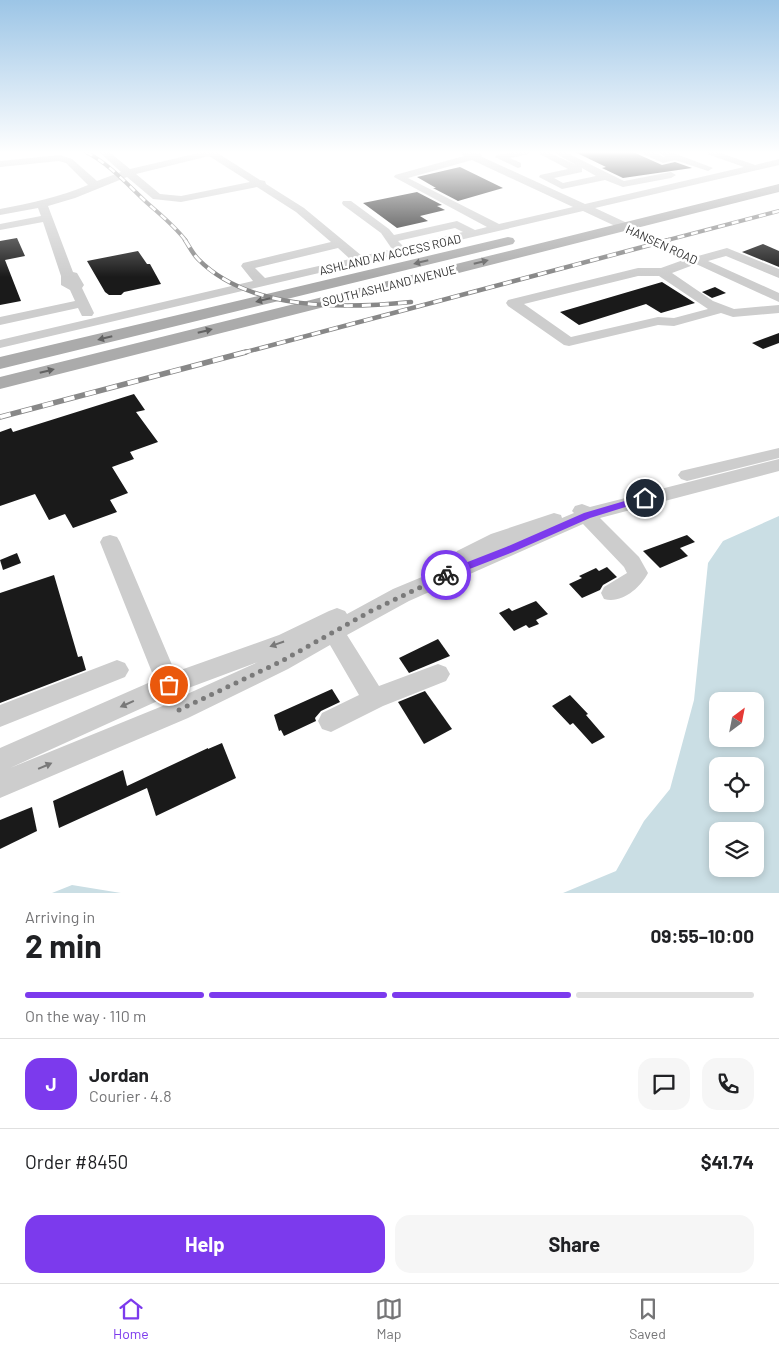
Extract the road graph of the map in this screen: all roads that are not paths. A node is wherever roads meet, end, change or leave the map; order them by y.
1 (76, 194) edge
2 (153, 194) edge
3 (208, 194) edge
4 (276, 194) edge
5 (431, 194) edge
6 (553, 194) edge
7 (644, 194) edge
8 (704, 194) edge
9 (707, 194) edge
10 (751, 194) edge
11 (671, 202) dead end
12 (347, 203) dead end
13 (42, 204) junction
14 (584, 208) junction
15 (0, 212) edge
16 (604, 217) junction
17 (47, 218) junction
18 (623, 220) junction
19 (0, 227) edge
20 (498, 228) junction
21 (474, 234) junction
22 (390, 239) junction
23 (335, 240) junction
24 (400, 251) junction
25 (520, 253) junction
26 (359, 260) junction
27 (696, 260) junction
28 (662, 272) junction
29 (779, 274) edge
30 (262, 283) junction
31 (779, 298) edge
32 (82, 303) junction
33 (722, 309) junction
34 (779, 309) edge
35 (0, 321) edge
36 (92, 322) junction
37 (0, 344) edge
38 (0, 363) edge
39 (0, 383) edge
40 (779, 453) edge
41 (779, 465) edge
42 (584, 513) junction
43 (110, 542) dead end
44 (612, 593) dead end
45 (331, 627) junction
46 (118, 670) dead end
47 (438, 674) dead end
48 (169, 685) junction
49 (374, 699) junction
50 (179, 710) junction
51 (0, 716) edge
52 (331, 721) dead end
53 (0, 760) edge
54 (0, 786) edge

1 - 13 street
2 - 3 street
4 - 23 street
5 - 20 street
6 - 14 street
7 - 14 street, ASHLAND AV ACCESS ROAD
8 - 11 main road
9 - 18 main road
10 - 18 main road, SOUTH ASHLAND AVENUE
12 - 22 street
13 - 15 street
13 - 17 street
14 - 16 street
14 - 20 street, ASHLAND AV ACCESS ROAD
16 - 18 main road, SOUTH ASHLAND AVENUE
16 - 25 main road
16 -> 38 main road, SOUTH ASHLAND AVENUE
17 - 19 street
17 - 32 street
18 - 25 main road, SOUTH ASHLAND AVENUE
18 - 27 street, HANSEN ROAD
20 - 21 street, ASHLAND AV ACCESS ROAD
21 - 22 street
21 - 24 street, ASHLAND AV ACCESS ROAD
22 - 24 street
23 - 26 street
23 - 30 street
24 - 26 street, ASHLAND AV ACCESS ROAD
39 -> 25 main road, SOUTH ASHLAND AVENUE
26 - 30 street, ASHLAND AV ACCESS ROAD
27 - 28 street
27 - 29 street
27 - 31 street, HANSEN ROAD
28 - 33 street
28 - 33 street
30 - 36 street, ASHLAND AV ACCESS ROAD
32 - 35 street
32 - 36 street
33 - 34 street
36 - 37 street, ASHLAND AV ACCESS ROAD
40 - 42 street
41 - 42 street
42 - 44 street
42 - 45 street
43 - 48 street
45 -> 48 street
45 - 49 street
45 - 50 street
46 - 51 street
47 - 49 street
48 - 50 street
48 -> 53 street
49 - 52 street
54 -> 50 street

